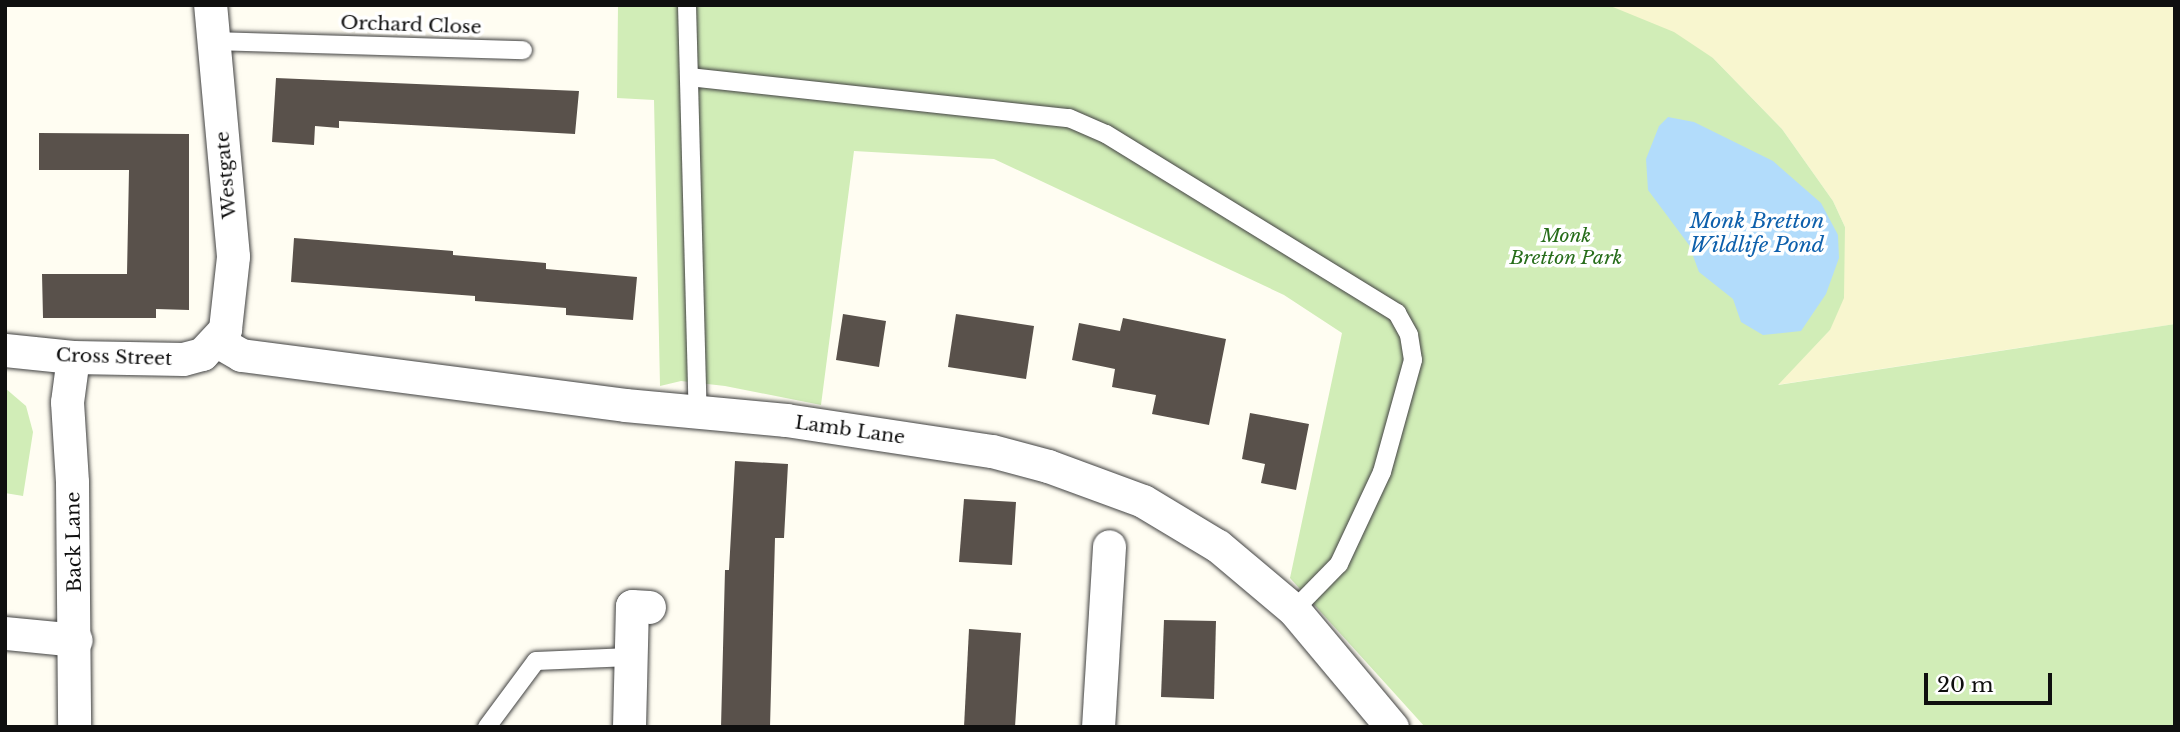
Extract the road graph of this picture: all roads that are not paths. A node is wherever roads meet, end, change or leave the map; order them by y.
1 (210, 5) edge
2 (687, 5) edge
3 (214, 41) junction
4 (523, 51) dead end
5 (689, 77) junction
6 (217, 341) junction
7 (5, 350) edge
8 (73, 357) junction
9 (698, 412) junction
10 (1109, 547) dead end
11 (649, 607) dead end
12 (1294, 610) junction
13 (5, 633) edge
14 (76, 640) junction
15 (630, 657) junction
16 (74, 727) edge
17 (487, 727) edge
18 (629, 727) edge
19 (1098, 727) edge
20 (1392, 727) edge

1 - 3 street, Westgate
2 - 5 lane
3 - 4 lane, Orchard Close
3 - 6 street, Westgate
5 - 9 lane
5 - 12 lane
6 - 8 street, Cross Street
6 - 9 street, Lamb Lane
7 - 8 street, Cross Street
8 - 14 street, Back Lane
9 - 12 street, Lamb Lane
10 - 19 street
11 - 15 street
12 - 20 street, Lamb Lane
13 - 14 street
14 - 16 street, Back Lane
15 - 17 lane
15 - 18 street

